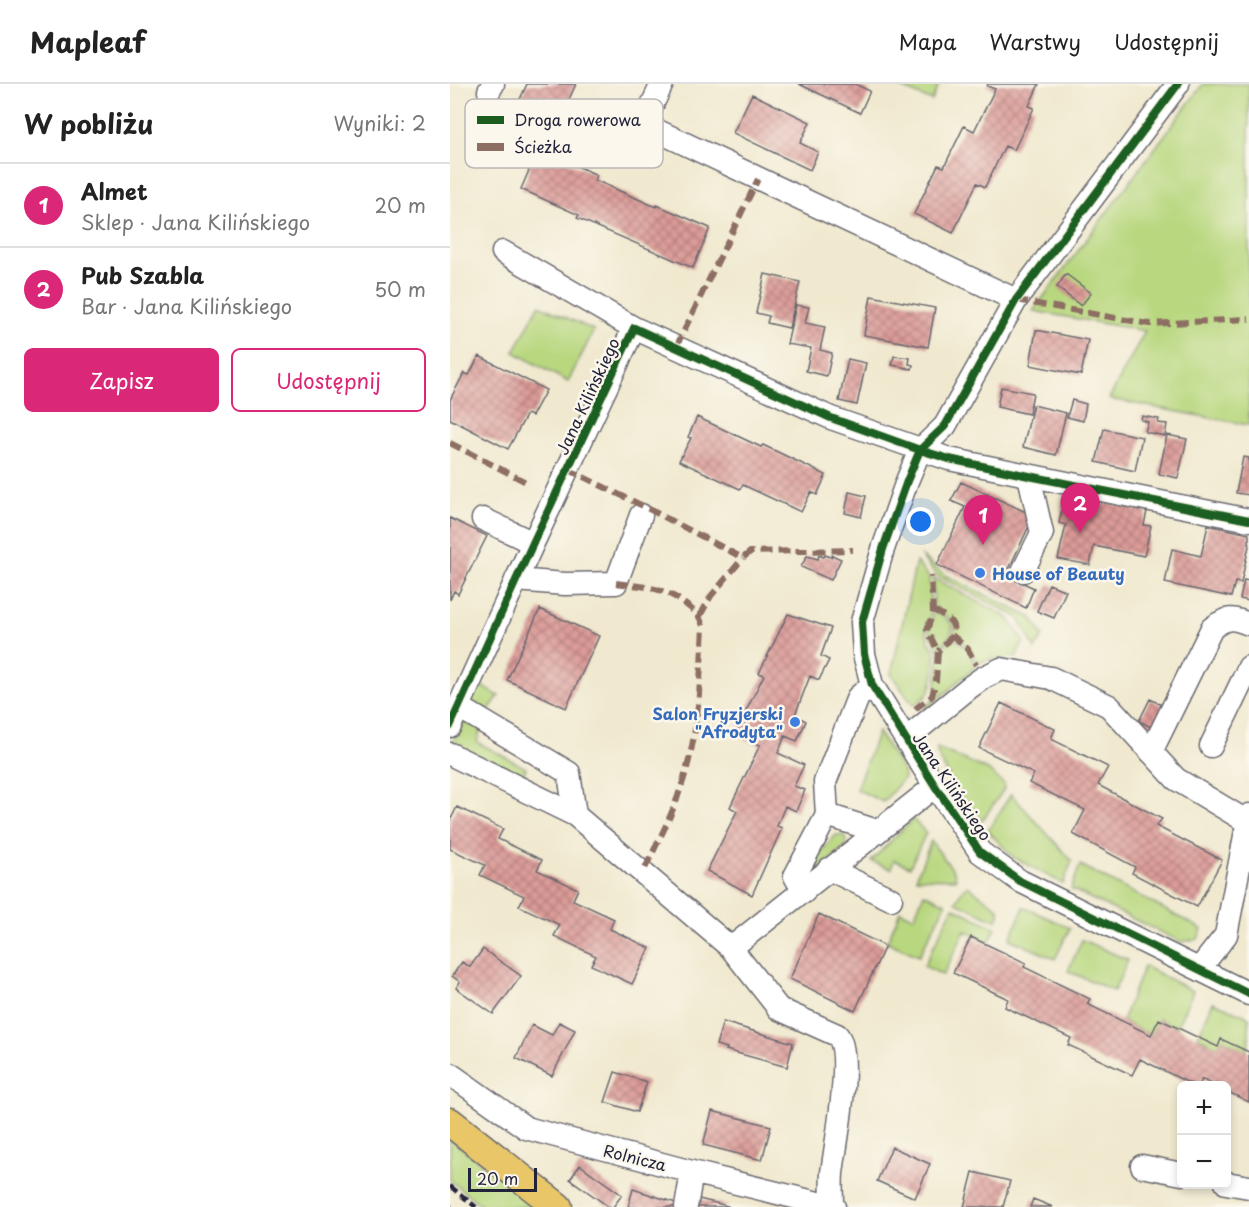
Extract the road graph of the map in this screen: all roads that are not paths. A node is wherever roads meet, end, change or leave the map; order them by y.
1 (662, 84) edge
2 (1178, 84) edge
3 (655, 99) edge
4 (663, 133) edge
5 (503, 252) dead end
6 (1016, 300) junction
7 (634, 328) junction
8 (920, 450) junction
9 (1029, 476) junction
10 (641, 515) dead end
11 (483, 519) dead end
12 (1249, 520) edge
13 (533, 543) junction
14 (1023, 571) dead end
15 (516, 580) junction
16 (1249, 624) edge
17 (1249, 667) edge
18 (872, 685) junction
19 (454, 716) edge
20 (906, 739) junction
21 (1211, 746) dead end
22 (1151, 752) junction
23 (450, 754) edge
24 (935, 786) junction
25 (575, 815) junction
26 (827, 815) junction
27 (1248, 818) edge
28 (877, 831) junction
29 (829, 869) junction
30 (804, 892) junction
31 (891, 899) dead end
32 (731, 948) junction
33 (1200, 968) junction
34 (1249, 994) edge
35 (450, 1074) edge
36 (450, 1122) edge
37 (1142, 1166) dead end
38 (692, 1172) junction
39 (1177, 1173) edge
40 (1231, 1184) edge
41 (1249, 1187) edge
42 (558, 1207) edge
43 (686, 1207) edge
44 (833, 1207) edge

1 - 3 street
2 - 6 street
4 - 6 street
5 - 7 street
6 - 8 street
7 - 8 street, Jana Kilińskiego
7 - 13 street, Jana Kilińskiego
8 - 9 street, Jana Kilińskiego
8 - 18 street, Jana Kilińskiego
9 - 12 street, Jana Kilińskiego
9 - 14 street
10 - 15 street
11 - 13 street
13 - 15 street, Jana Kilińskiego
15 - 19 street, Jana Kilińskiego
16 - 22 street
17 - 21 street
18 - 20 street, Jana Kilińskiego
18 - 26 street
19 - 25 street
20 - 22 street, Jana Kilińskiego
20 - 24 street, Jana Kilińskiego
22 - 27 street, Jana Kilińskiego
23 - 25 street
24 - 28 street, Jana Kilińskiego
24 - 33 street, Jana Kilińskiego
25 - 32 street
26 - 28 street
26 - 30 street
27 - 33 street, Jana Kilińskiego
28 - 29 street, Jana Kilińskiego
29 - 30 street, Jana Kilińskiego
29 - 31 street
30 - 32 street, Jana Kilińskiego
32 - 44 street
33 - 34 street, Jana Kilińskiego
35 - 38 street, Rolnicza
36 - 42 main road
37 - 39 street
38 - 43 street
38 - 44 street, Rolnicza
40 - 41 street

